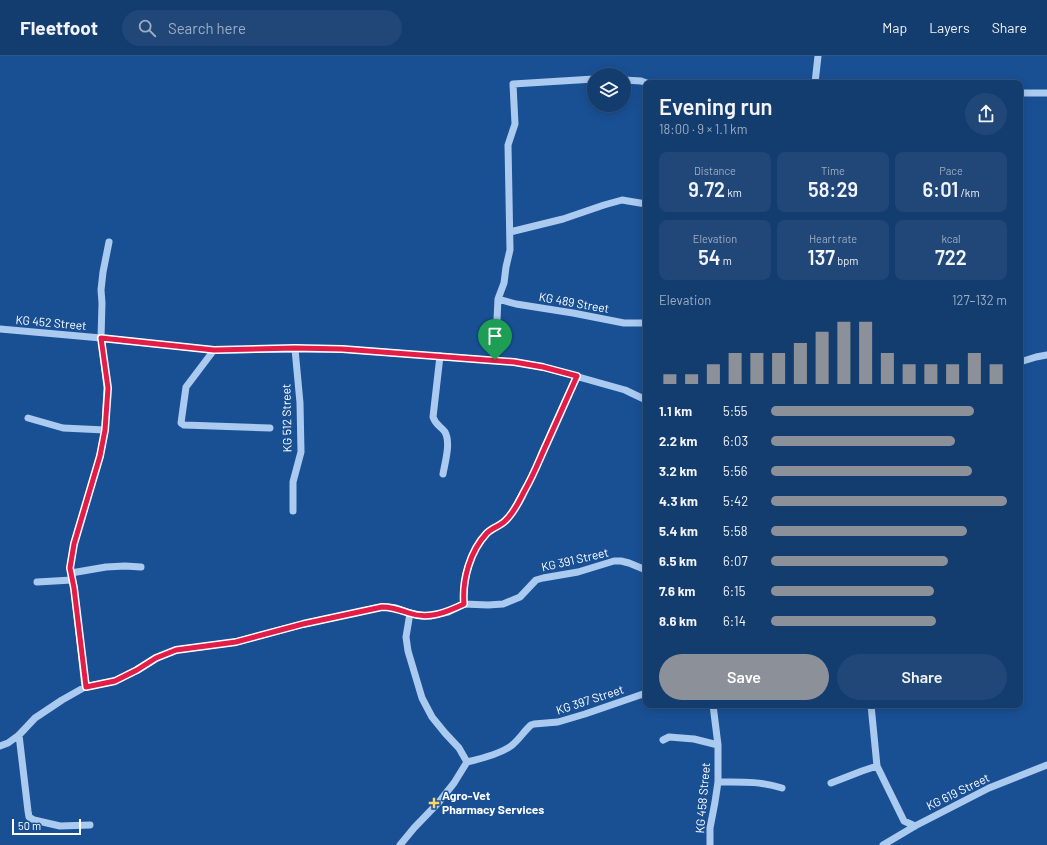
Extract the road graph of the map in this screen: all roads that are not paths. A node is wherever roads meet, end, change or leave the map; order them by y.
1 (818, 56) edge
2 (587, 79) edge
3 (631, 80) edge
4 (814, 80) edge
5 (643, 82) edge
6 (1023, 93) edge
7 (1047, 93) edge
8 (643, 204) edge
9 (510, 232) junction
10 (109, 242) dead end
11 (498, 299) junction
12 (643, 323) edge
13 (0, 329) edge
14 (101, 338) junction
15 (295, 348) junction
16 (214, 350) junction
17 (1047, 355) edge
18 (440, 356) junction
19 (495, 360) junction
20 (1023, 361) edge
21 (577, 376) junction
22 (643, 399) edge
23 (28, 418) dead end
24 (270, 428) dead end
25 (105, 430) junction
26 (443, 474) dead end
27 (293, 511) dead end
28 (141, 568) dead end
29 (643, 569) edge
30 (72, 576) junction
31 (37, 582) dead end
32 (464, 604) junction
33 (410, 613) junction
34 (86, 687) junction
35 (643, 694) edge
36 (713, 708) edge
37 (871, 708) edge
38 (19, 735) junction
39 (663, 740) dead end
40 (718, 745) junction
41 (0, 746) edge
42 (467, 762) junction
43 (1047, 765) edge
44 (877, 766) junction
45 (718, 782) junction
46 (831, 783) dead end
47 (782, 788) dead end
48 (90, 825) dead end
49 (915, 826) junction
50 (400, 845) edge
51 (710, 845) edge
52 (883, 845) edge

1 - 4 street
2 - 9 street
3 - 5 street
6 - 7 street
8 - 9 street
9 - 11 street
10 - 14 street
11 - 12 street, KG 489 Street
11 - 19 street
13 - 14 street, KG 452 Street
14 - 16 street, KG 452 Street
14 - 25 street
15 - 16 street, KG 452 Street
15 - 18 street, KG 452 Street
15 - 27 street, KG 512 Street
16 - 24 street
17 - 20 street
18 - 19 street, KG 452 Street
18 - 26 street
19 - 21 street, KG 452 Street
21 - 22 street, KG 452 Street
21 - 32 street
23 - 25 street
25 - 30 street
28 - 30 street
29 - 32 street, KG 391 Street
30 - 31 street
30 - 34 street
32 - 33 street, KG 391 Street
33 - 34 street, KG 391 Street
33 - 42 street
34 - 38 street, KG 391 Street
35 - 42 street, KG 397 Street
36 - 40 street, KG 458 Street
37 - 44 street
38 - 41 street, KG 391 Street
38 - 48 street
39 - 40 street
40 - 45 street, KG 458 Street
42 - 50 street
43 - 49 street, KG 619 Street
44 - 46 street
44 - 49 street
45 - 47 street
45 - 51 street, KG 458 Street
49 - 52 street, KG 619 Street

